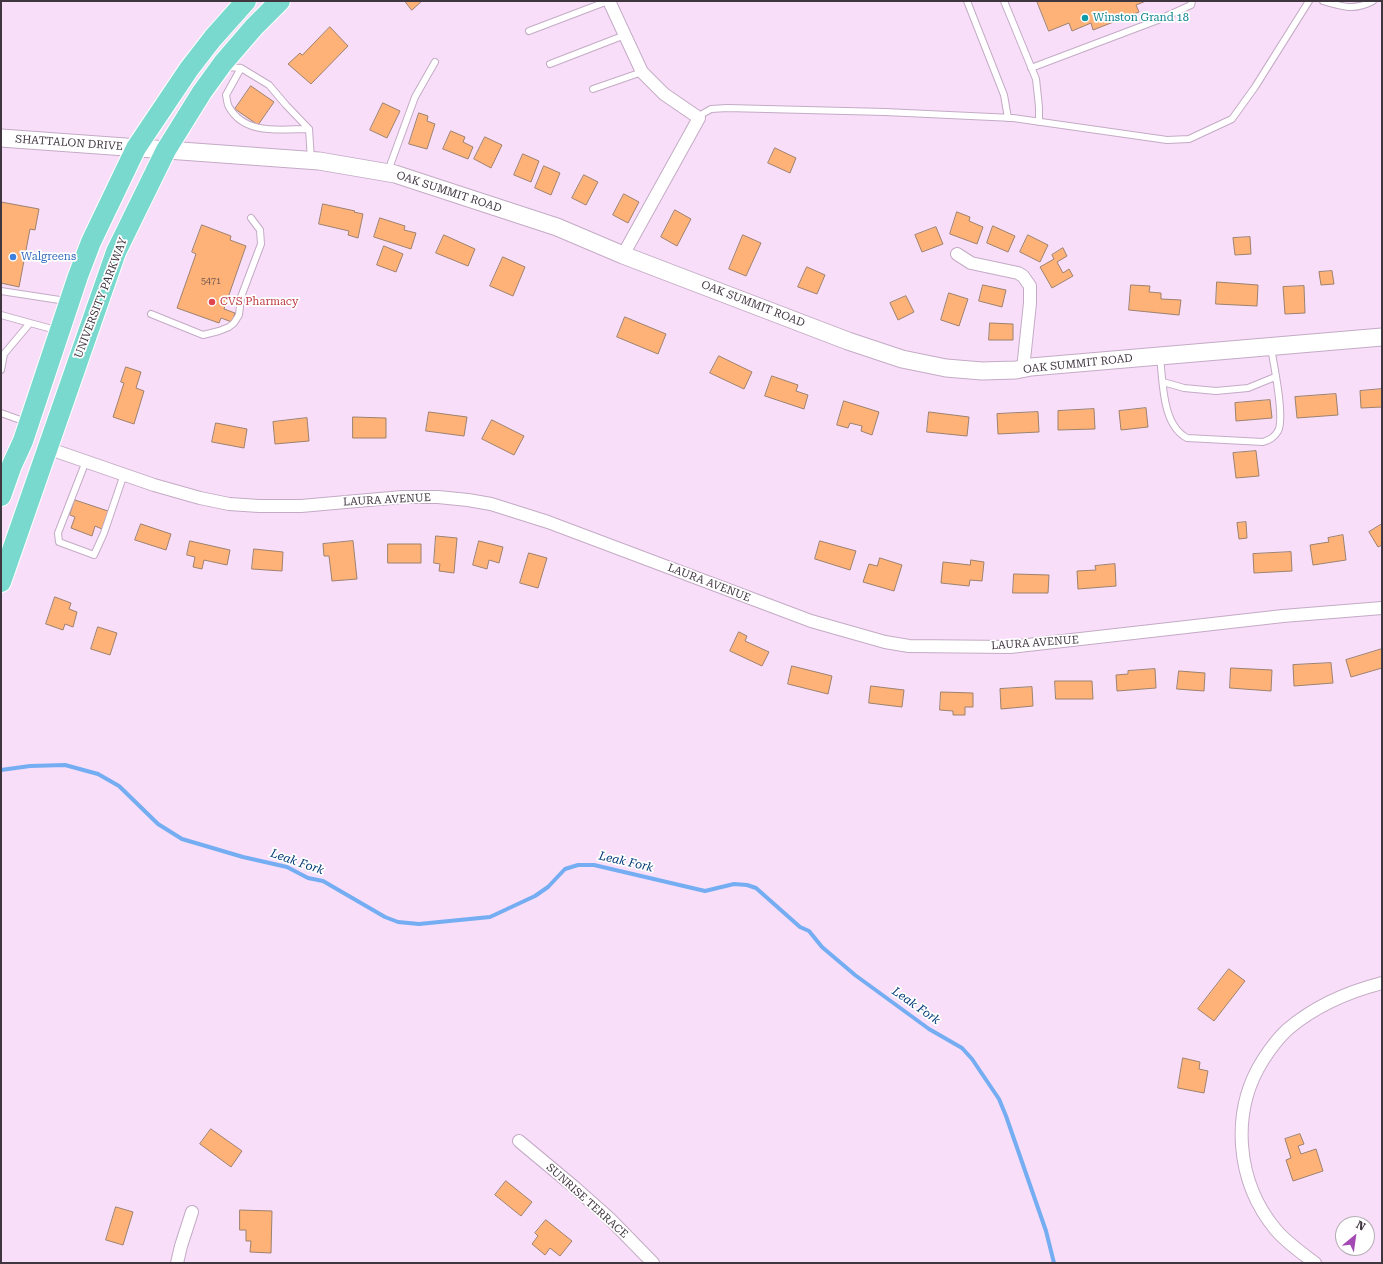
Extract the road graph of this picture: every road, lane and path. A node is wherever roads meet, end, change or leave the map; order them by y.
1 (246, 1) edge
2 (280, 1) edge
3 (609, 1) edge
4 (967, 1) edge
5 (1004, 1) edge
6 (1192, 1) edge
7 (1309, 1) edge
8 (1323, 1) edge
9 (1373, 1) edge
10 (529, 32) dead end
11 (625, 35) junction
12 (435, 62) dead end
13 (550, 64) dead end
14 (220, 67) junction
15 (241, 68) junction
16 (1031, 68) junction
17 (642, 72) junction
18 (593, 89) dead end
19 (698, 118) junction
20 (1008, 118) junction
21 (1038, 122) junction
22 (309, 129) junction
23 (1, 138) edge
24 (136, 148) junction
25 (166, 150) junction
26 (311, 160) junction
27 (388, 172) junction
28 (251, 218) dead end
29 (957, 254) dead end
30 (623, 255) junction
31 (1, 291) edge
32 (70, 301) junction
33 (151, 314) dead end
34 (1, 315) edge
35 (30, 323) junction
36 (60, 331) junction
37 (1382, 337) edge
38 (1271, 346) junction
39 (1160, 356) junction
40 (1023, 369) junction
41 (1, 370) edge
42 (1275, 377) junction
43 (1163, 382) junction
44 (1, 413) edge
45 (29, 423) junction
46 (47, 448) junction
47 (86, 461) junction
48 (124, 474) junction
49 (1, 496) edge
50 (1, 581) edge
51 (1382, 608) edge
52 (1382, 983) edge
53 (519, 1141) dead end
54 (192, 1212) dead end
55 (177, 1263) edge
56 (653, 1263) edge
57 (1315, 1263) edge

1 - 24 main road
2 - 14 main road, UNIVERSITY PARKWAY
3 - 10 lane
3 - 11 street
4 - 20 lane
5 - 16 lane
6 - 16 lane
7 - 21 lane
8 - 9 lane
11 - 13 lane
11 - 17 street
12 - 27 lane
14 - 15 lane
14 - 25 main road, UNIVERSITY PARKWAY
15 - 22 lane
15 - 22 lane
16 - 21 lane
17 - 18 lane
17 - 19 street
19 - 20 lane
19 - 30 street
20 - 21 lane
22 - 26 lane
23 - 24 main road, SHATTALON DRIVE
24 - 25 main road, OAK SUMMIT ROAD
24 - 32 main road
25 - 26 main road, OAK SUMMIT ROAD
25 - 46 main road, UNIVERSITY PARKWAY
26 - 27 main road, OAK SUMMIT ROAD
27 - 30 main road, OAK SUMMIT ROAD
28 - 33 lane
29 - 40 street
30 - 40 main road, OAK SUMMIT ROAD
31 - 32 lane
32 - 36 main road
34 - 35 lane
35 - 36 lane
35 - 41 lane
36 - 45 main road
37 - 38 main road, OAK SUMMIT ROAD
38 - 39 main road, OAK SUMMIT ROAD
38 - 42 lane
39 - 40 main road, OAK SUMMIT ROAD
39 - 43 lane
42 - 43 lane
42 - 43 lane
44 - 45 lane
45 - 49 main road
46 - 47 street, LAURA AVENUE
46 - 50 main road, UNIVERSITY PARKWAY
47 - 48 street, LAURA AVENUE
47 - 48 lane
48 - 51 street, LAURA AVENUE
52 - 57 street
53 - 56 street, SUNRISE TERRACE
54 - 55 street

